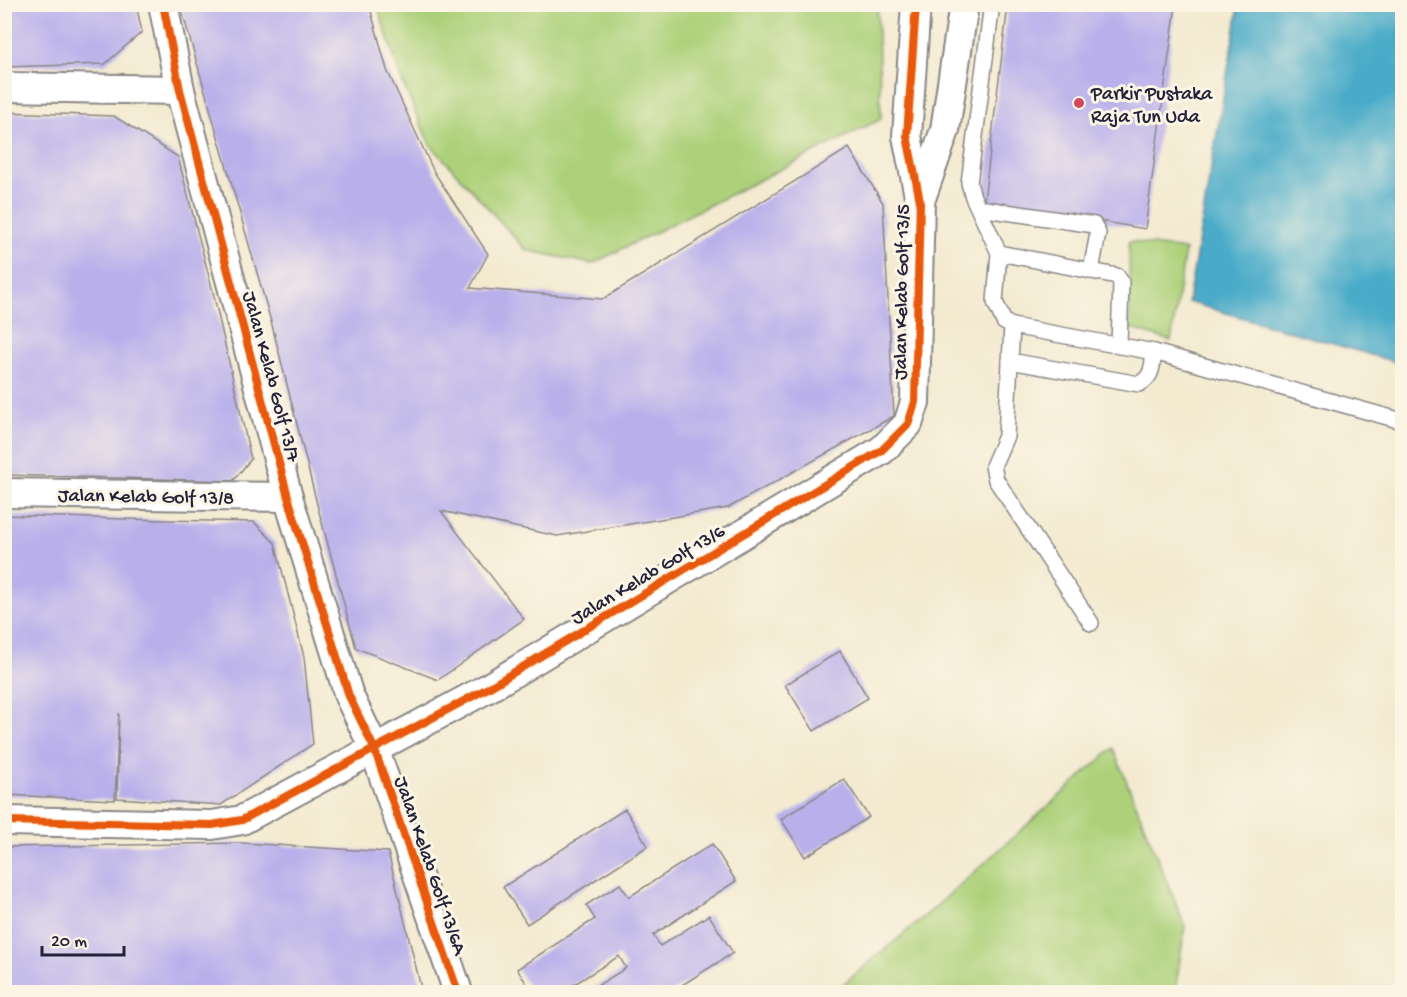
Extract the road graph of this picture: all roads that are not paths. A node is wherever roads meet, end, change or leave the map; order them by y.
1 (163, 4) edge
2 (916, 4) edge
3 (963, 4) edge
4 (992, 4) edge
5 (4, 87) edge
6 (180, 90) junction
7 (920, 201) junction
8 (979, 208) junction
9 (999, 253) junction
10 (1091, 271) junction
11 (1012, 326) junction
12 (1119, 346) junction
13 (1154, 352) junction
14 (1010, 361) junction
15 (915, 402) joint
16 (1402, 421) edge
17 (4, 493) edge
18 (288, 497) junction
19 (1091, 623) dead end
20 (374, 748) junction
21 (4, 821) edge
22 (458, 993) edge

1 - 6 street, Jalan Kelab Golf 13/7
2 - 7 street, Jalan Kelab Golf 13/5
3 - 7 street, Jalan Kelab Golf 13/5
4 - 8 lane
5 - 6 street
6 - 18 street, Jalan Kelab Golf 13/7
7 - 15 street, Jalan Kelab Golf 13/5
8 - 9 lane
8 - 10 lane
9 - 10 lane
9 - 11 lane
10 - 12 lane
11 - 12 lane
11 - 14 lane
12 - 13 lane
13 - 14 lane
13 - 16 lane
14 - 19 lane
15 - 20 street, Jalan Kelab Golf 13/6
17 - 18 street, Jalan Kelab Golf 13/8
18 - 20 street, Jalan Kelab Golf 13/7
20 - 21 street, Jalan Kelab Golf 13/6
20 - 22 street, Jalan Kelab Golf 13/6A

